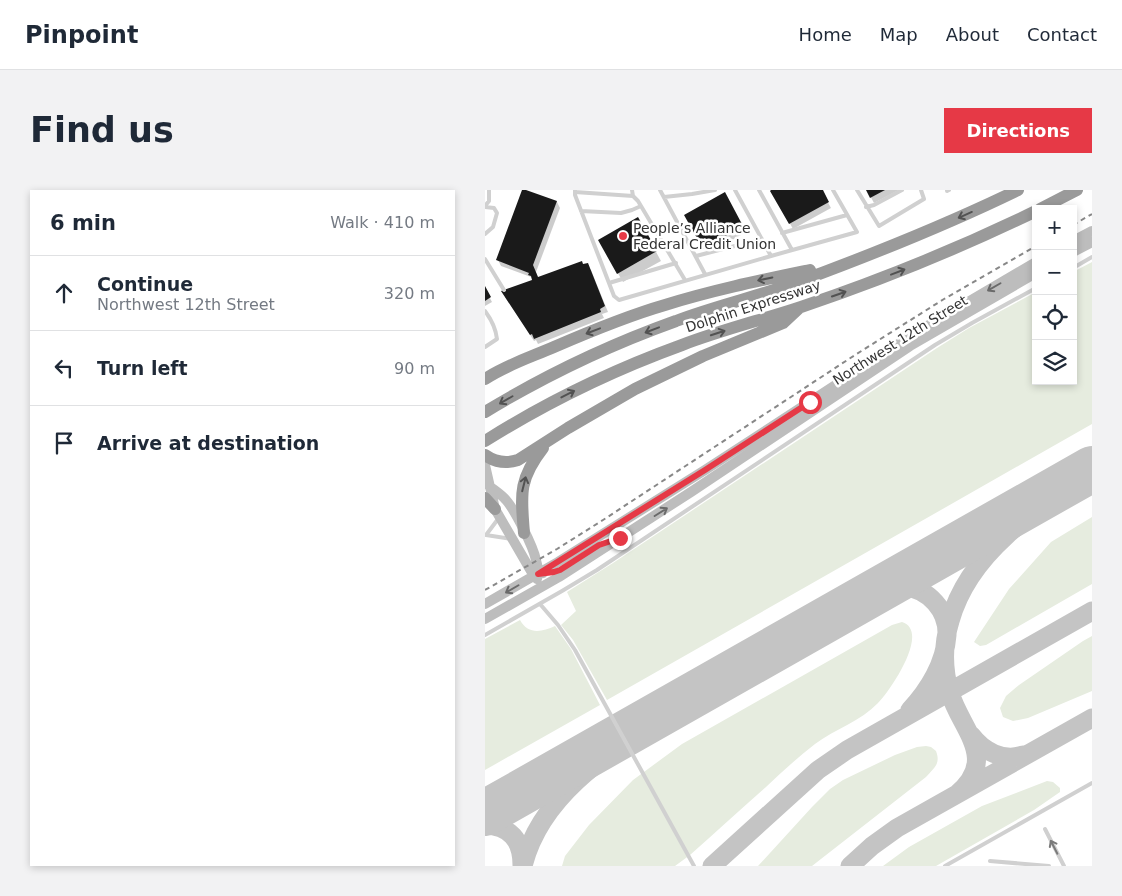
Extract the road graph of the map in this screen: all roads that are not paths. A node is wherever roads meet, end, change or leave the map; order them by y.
1 (489, 190) edge
2 (633, 190) edge
3 (660, 190) edge
4 (715, 190) edge
5 (735, 190) edge
6 (759, 190) edge
7 (833, 190) edge
8 (857, 190) edge
9 (901, 190) edge
10 (921, 190) edge
11 (1018, 190) edge
12 (1077, 190) edge
13 (575, 191) edge
14 (633, 196) junction
15 (664, 197) junction
16 (1049, 205) edge
17 (641, 206) junction
18 (485, 207) edge
19 (867, 207) junction
20 (581, 211) junction
21 (1032, 213) edge
22 (847, 216) junction
23 (1092, 230) edge
24 (782, 233) junction
25 (485, 234) edge
26 (762, 239) junction
27 (1077, 239) edge
28 (1092, 242) edge
29 (792, 250) junction
30 (1077, 250) edge
31 (696, 256) junction
32 (771, 256) junction
33 (1092, 257) edge
34 (485, 259) edge
35 (847, 262) junction
36 (676, 263) junction
37 (1032, 264) edge
38 (1077, 266) edge
39 (705, 274) junction
40 (1032, 275) edge
41 (685, 280) junction
42 (609, 283) junction
43 (504, 290) dead end
44 (1032, 290) edge
45 (800, 307) junction
46 (485, 312) edge
47 (485, 347) edge
48 (487, 377) edge
49 (485, 412) edge
50 (490, 438) edge
51 (550, 439) junction
52 (485, 455) edge
53 (485, 465) edge
54 (487, 489) edge
55 (497, 513) junction
56 (524, 533) junction
57 (485, 535) edge
58 (620, 538) junction
59 (512, 539) junction
60 (535, 555) junction
61 (558, 562) junction
62 (538, 574) junction
63 (528, 594) junction
64 (485, 604) edge
65 (540, 604) junction
66 (485, 619) edge
67 (485, 635) edge
68 (1092, 783) edge
69 (1045, 829) dead end
70 (990, 861) dead end
71 (694, 866) edge
72 (945, 866) edge
73 (1049, 866) edge
74 (1064, 866) edge

1 - 18 lane
2 - 14 lane
3 - 15 lane
4 - 15 lane
5 - 26 lane
6 - 24 lane
7 - 22 lane
8 - 19 lane
9 - 19 lane
10 - 19 lane
11 -> 35 highway, Dolphin Expressway
12 - 16 highway
13 - 14 lane
13 - 20 lane
14 - 17 lane
15 - 31 lane
17 - 20 lane
17 - 36 lane
18 - 25 lane
20 - 42 lane
45 -> 21 highway, Dolphin Expressway
22 - 24 lane
22 - 29 lane
23 - 27 main road
24 - 29 lane
26 - 31 lane
26 - 32 lane
28 - 30 main road
29 - 32 lane
31 - 39 lane
32 - 39 lane
33 - 38 lane
34 - 43 lane
35 -> 48 highway
35 -> 49 highway, Dolphin Expressway
36 - 41 lane
36 - 42 lane
37 -> 61 main road, Northwest 12th Street
39 - 41 lane
58 -> 40 main road, Northwest 12th Street
41 - 42 lane
44 - 65 lane
50 -> 45 highway, Dolphin Expressway
45 - 51 highway
46 - 47 lane
51 - 52 highway
56 -> 51 highway
53 - 54 main road
54 - 55 highway
54 - 56 main road
55 - 57 lane
55 - 59 main road
56 - 60 main road
57 - 59 lane
58 - 62 main road
58 - 63 main road, Northwest 12th Street
59 - 62 main road
60 - 61 main road
60 - 62 main road
61 - 62 main road, Northwest 12th Street
62 - 63 main road
62 -> 64 main road, Northwest 12th Street
63 - 66 main road, Northwest 12th Street
65 - 67 lane
65 - 71 lane
68 - 72 lane
74 -> 69 lane
70 - 73 lane

